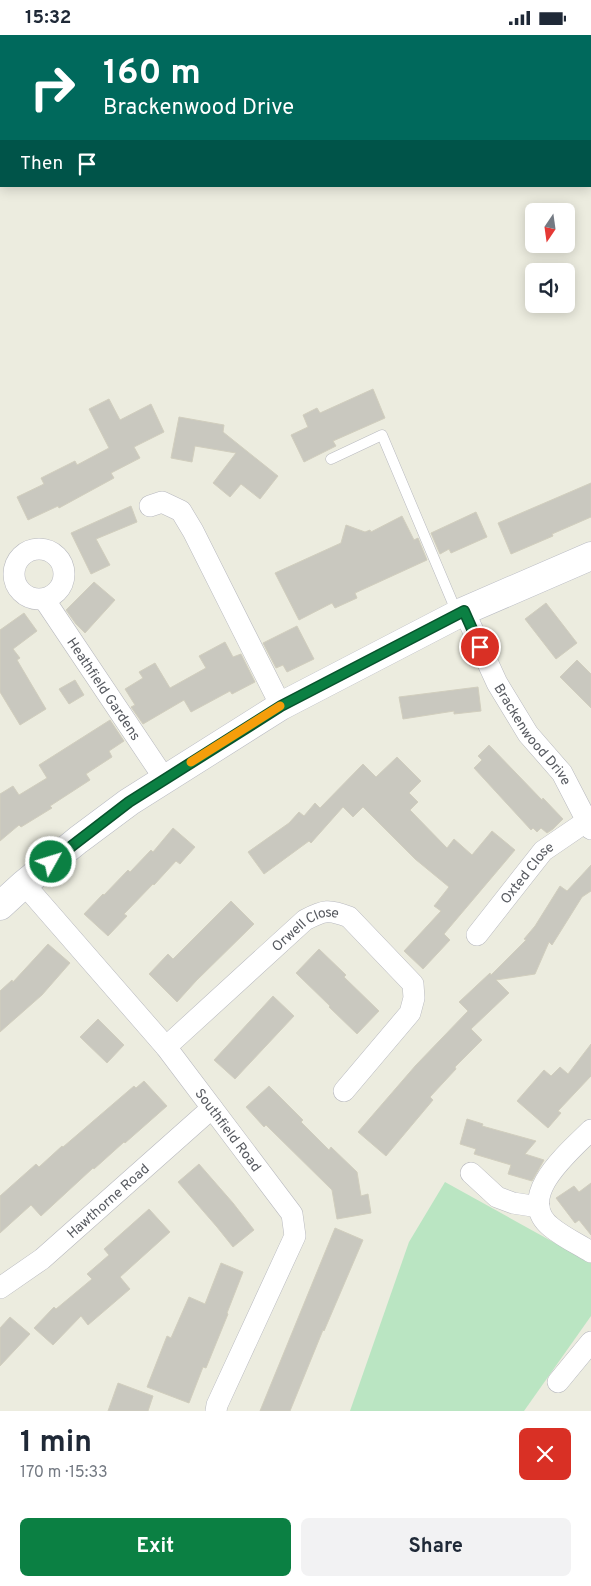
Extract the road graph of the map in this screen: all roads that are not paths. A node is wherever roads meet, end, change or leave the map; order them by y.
1 (331, 459) dead end
2 (150, 506) dead end
3 (591, 556) edge
4 (44, 599) dead end
5 (461, 613) junction
6 (281, 706) junction
7 (164, 779) junction
8 (589, 825) edge
9 (24, 884) junction
10 (0, 906) edge
11 (477, 935) dead end
12 (166, 1047) junction
13 (344, 1091) dead end
14 (212, 1108) junction
15 (591, 1130) edge
16 (471, 1173) dead end
17 (539, 1207) junction
18 (591, 1252) edge
19 (0, 1288) edge
20 (591, 1342) edge
21 (558, 1382) dead end
22 (216, 1411) edge

1 - 5 lane
2 - 6 street
3 - 5 street
4 - 7 street, Heathfield Gardens
5 - 6 street
5 - 8 street, Brackenwood Drive
6 - 7 street
7 - 9 street
8 - 11 street, Oxted Close
9 - 10 street
9 - 12 street, Southfield Road
12 - 13 street, Orwell Close
12 - 14 street, Southfield Road
14 - 19 street, Hawthorne Road
14 - 22 street, Southfield Road
15 - 17 street
16 - 17 street
17 - 18 street
20 - 21 street

